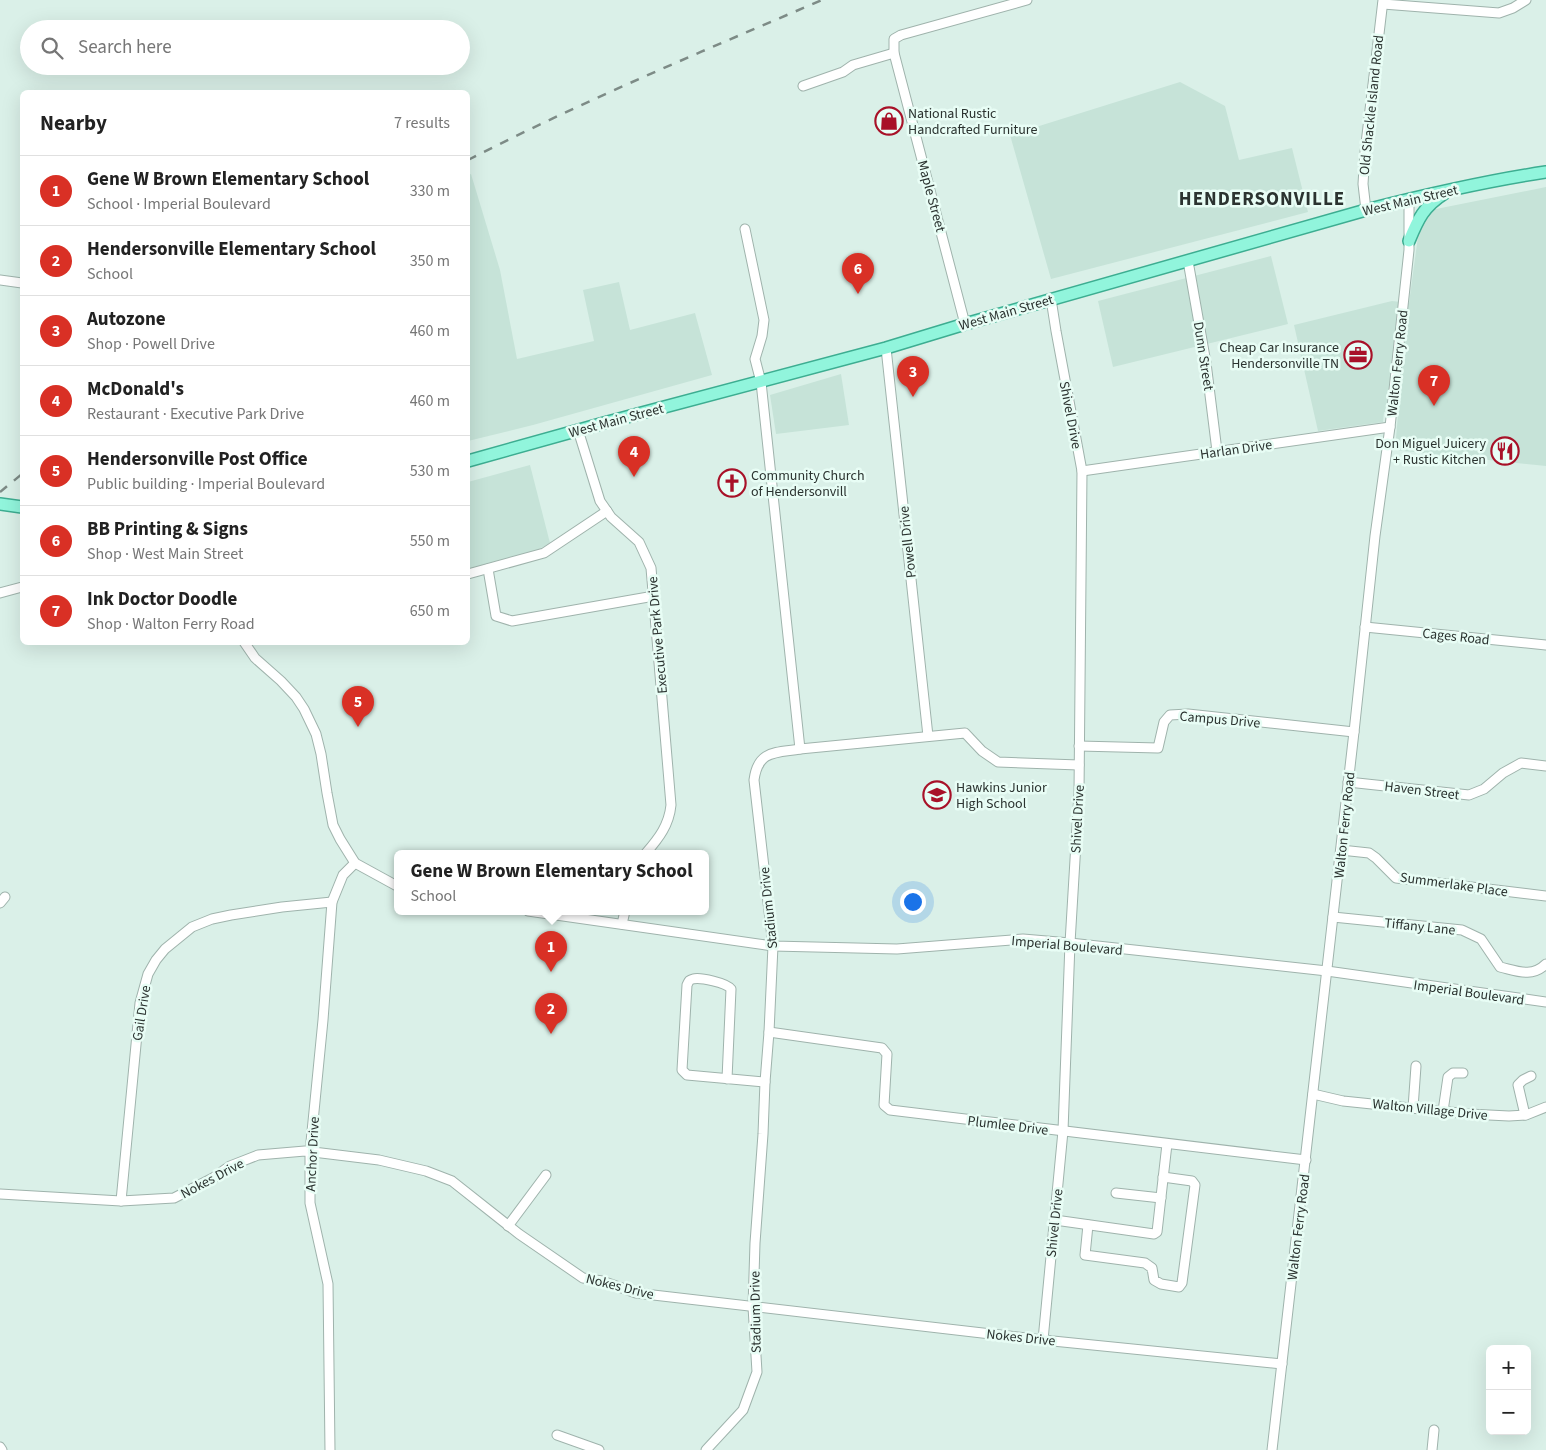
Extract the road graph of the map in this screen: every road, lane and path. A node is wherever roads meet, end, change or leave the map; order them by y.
1 (1027, 0) edge
2 (1526, 0) edge
3 (1383, 2) edge
4 (894, 53) junction
5 (803, 86) dead end
6 (1546, 172) edge
7 (1450, 190) junction
8 (1409, 199) junction
9 (1366, 210) junction
10 (745, 229) dead end
11 (1409, 240) junction
12 (1188, 261) junction
13 (0, 280) edge
14 (20, 283) edge
15 (1051, 299) junction
16 (965, 324) junction
17 (886, 348) junction
18 (761, 382) junction
19 (1390, 427) junction
20 (578, 430) junction
21 (1217, 451) junction
22 (470, 460) edge
23 (1082, 471) junction
24 (0, 504) edge
25 (20, 507) edge
26 (607, 512) junction
27 (488, 569) junction
28 (470, 574) edge
29 (20, 588) edge
30 (0, 593) edge
31 (654, 596) junction
32 (1365, 627) junction
33 (246, 645) edge
34 (1546, 645) edge
35 (1354, 732) junction
36 (928, 736) junction
37 (1079, 746) junction
38 (800, 749) junction
39 (1079, 765) junction
40 (1546, 766) edge
41 (1348, 782) junction
42 (649, 850) edge
43 (1341, 850) junction
44 (355, 863) junction
45 (394, 884) edge
46 (1546, 896) edge
47 (332, 902) junction
48 (557, 915) edge
49 (624, 915) edge
50 (1333, 917) junction
51 (622, 924) junction
52 (1070, 943) junction
53 (773, 946) junction
54 (1546, 964) edge
55 (1327, 972) junction
56 (1546, 1002) edge
57 (769, 1032) junction
58 (1416, 1066) dead end
59 (1463, 1073) dead end
60 (1531, 1076) dead end
61 (727, 1078) junction
62 (765, 1082) junction
63 (1313, 1094) junction
64 (1546, 1107) edge
65 (1413, 1108) junction
66 (1443, 1111) junction
67 (1525, 1115) junction
68 (1063, 1131) junction
69 (1167, 1144) junction
70 (310, 1152) junction
71 (1306, 1160) junction
72 (546, 1175) dead end
73 (1163, 1177) junction
74 (1116, 1193) dead end
75 (0, 1194) edge
76 (1161, 1198) junction
77 (121, 1201) junction
78 (1055, 1220) junction
79 (1088, 1225) junction
80 (508, 1226) junction
81 (752, 1307) junction
82 (1043, 1340) junction
83 (1282, 1364) junction
84 (1434, 1430) dead end
85 (557, 1435) dead end
86 (330, 1450) edge
87 (599, 1450) edge
88 (706, 1450) edge
89 (1272, 1450) edge
90 (1432, 1450) edge

1 - 4 street, Maple Street
2 - 3 street
3 - 9 street, Old Shackle Island Road
4 - 5 street
4 - 16 street, Maple Street
6 - 7 main road, West Main Street
7 - 8 main road, West Main Street
7 - 11 main road
8 - 9 main road, West Main Street
8 - 11 street, Walton Ferry Road
9 - 12 main road, West Main Street
10 - 18 street
11 - 19 street, Walton Ferry Road
12 - 15 main road, West Main Street
12 - 21 street, Dunn Street
13 - 14 street
15 - 16 main road, West Main Street
15 - 23 street, Shivel Drive
16 - 17 main road, West Main Street
17 - 18 main road, West Main Street
17 - 36 street, Powell Drive
18 - 20 main road, West Main Street
18 - 38 street
19 - 21 street, Harlan Drive
19 - 32 street, Walton Ferry Road
20 - 22 main road, West Main Street
20 - 26 street, Executive Park Drive
21 - 23 street, Harlan Drive
23 - 37 street, Shivel Drive
24 - 25 main road
26 - 27 street
26 - 31 street, Executive Park Drive
27 - 28 street
27 - 31 street
29 - 30 street
31 - 42 street, Executive Park Drive
32 - 34 street, Cages Road
32 - 35 street, Walton Ferry Road
33 - 44 street
35 - 37 street, Campus Drive
35 - 41 street, Walton Ferry Road
36 - 38 street
36 - 39 street
37 - 39 street, Shivel Drive
38 - 53 street, Stadium Drive
39 - 52 street, Shivel Drive
40 - 41 street, Haven Street
41 - 43 street, Walton Ferry Road
43 - 46 street, Summerlake Place
43 - 50 street, Walton Ferry Road
44 - 45 street
44 - 47 street, Anchor Drive
47 - 70 street, Anchor Drive
47 - 77 street, Gail Drive
48 - 51 street, Imperial Boulevard
49 - 51 street
50 - 54 street, Tiffany Lane
50 - 55 street, Walton Ferry Road
51 - 53 street, Imperial Boulevard
52 - 53 street, Imperial Boulevard
52 - 55 street, Imperial Boulevard
52 - 68 street, Shivel Drive
53 - 57 street, Stadium Drive
55 - 56 street, Imperial Boulevard
55 - 63 street, Walton Ferry Road
57 - 62 street, Stadium Drive
57 - 68 street, Plumlee Drive
58 - 65 street
59 - 66 street
60 - 67 street
61 - 61 street
61 - 62 street
62 - 81 street, Stadium Drive
63 - 65 street, Walton Village Drive
63 - 71 street, Walton Ferry Road
64 - 67 street, Walton Village Drive
65 - 66 street, Walton Village Drive
66 - 67 street, Walton Village Drive
68 - 69 street, Plumlee Drive
68 - 78 street, Shivel Drive
69 - 71 street, Plumlee Drive
69 - 73 street
70 - 77 street, Nokes Drive
70 - 80 street, Nokes Drive
70 - 86 street, Anchor Drive
71 - 83 street, Walton Ferry Road
72 - 80 street
73 - 76 street
73 - 79 street
74 - 76 street
75 - 77 street, Nokes Drive
76 - 79 street
78 - 79 street
78 - 82 street, Shivel Drive
80 - 81 street, Nokes Drive
81 - 82 street, Nokes Drive
81 - 88 street, Stadium Drive
82 - 83 street, Nokes Drive
83 - 89 street, Walton Ferry Road
84 - 90 street
85 - 87 street

